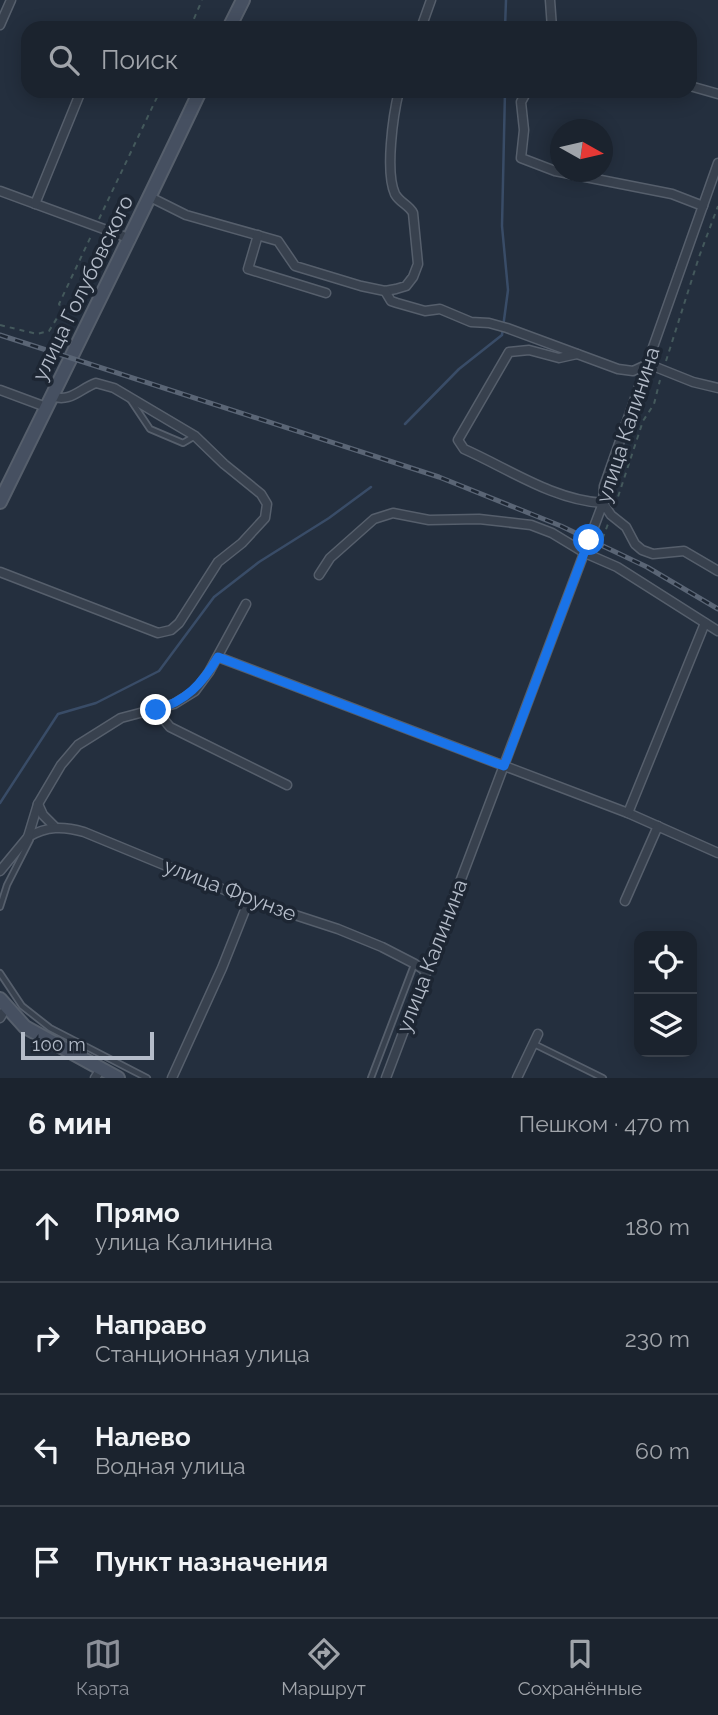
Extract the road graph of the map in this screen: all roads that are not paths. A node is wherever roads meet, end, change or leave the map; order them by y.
1 (11, 0) edge
2 (243, 0) edge
3 (431, 0) edge
4 (550, 0) edge
5 (232, 21) edge
6 (424, 21) edge
7 (552, 21) edge
8 (0, 25) edge
9 (697, 88) edge
10 (718, 94) edge
11 (78, 98) edge
12 (197, 98) edge
13 (398, 98) edge
14 (524, 98) edge
15 (718, 163) edge
16 (0, 191) edge
17 (150, 197) junction
18 (36, 204) junction
19 (703, 206) junction
20 (258, 235) junction
21 (131, 239) junction
22 (295, 266) junction
23 (290, 282) junction
24 (385, 291) junction
25 (326, 293) dead end
26 (577, 354) junction
27 (648, 364) junction
28 (718, 388) edge
29 (0, 390) edge
30 (130, 398) junction
31 (49, 402) junction
32 (195, 436) junction
33 (0, 502) edge
34 (603, 503) junction
35 (585, 553) junction
36 (718, 571) edge
37 (0, 572) edge
38 (319, 575) dead end
39 (246, 604) dead end
40 (705, 623) junction
41 (718, 631) edge
42 (218, 657) junction
43 (156, 710) junction
44 (504, 766) junction
45 (287, 785) dead end
46 (38, 804) junction
47 (628, 813) junction
48 (658, 826) junction
49 (55, 827) junction
50 (32, 835) junction
51 (718, 853) edge
52 (0, 871) edge
53 (249, 900) junction
54 (625, 901) dead end
55 (0, 907) edge
56 (415, 964) junction
57 (427, 972) junction
58 (0, 973) edge
59 (2, 1008) edge
60 (538, 1034) dead end
61 (533, 1044) junction
62 (98, 1073) edge
63 (118, 1078) edge
64 (147, 1078) edge
65 (172, 1078) edge
66 (371, 1078) edge
67 (386, 1078) edge
68 (517, 1078) edge
69 (603, 1078) edge

1 - 8 street
2 - 5 street
3 - 6 street
4 - 7 street
9 - 10 street
11 - 18 street
12 - 17 street, улица Голубовского
13 - 24 street
14 - 19 street
15 - 19 street, улица Калинина
16 - 18 street
17 - 20 street
17 - 21 street, улица Голубовского
18 - 21 street
19 - 27 street, улица Калинина
20 - 22 street
20 - 23 street
21 - 31 street, улица Голубовского
22 - 23 street
22 - 24 street
23 - 25 street
24 - 26 street
26 - 27 street
26 - 34 street
27 - 28 street
27 - 34 street, улица Калинина
29 - 31 street
30 - 31 street
30 - 32 street
30 - 32 lane
31 - 33 street, улица Голубовского
32 - 37 street
34 - 35 street, улица Калинина
34 - 36 street
35 - 38 street
35 - 40 street
35 - 44 street, улица Калинина
39 - 42 street
40 - 41 street
40 - 47 street
42 - 43 street
42 - 44 street
43 - 45 street
43 - 46 street
44 - 47 street
44 - 57 street, улица Калинина
46 - 49 street
46 - 50 street
47 - 48 street
48 - 51 street
48 - 54 street
49 - 50 street, улица Фрунзе
49 - 53 street, улица Фрунзе
50 - 52 street
50 - 55 lane
53 - 56 street, улица Фрунзе
53 - 65 street
56 - 57 street, улица Фрунзе
56 - 66 lane
57 - 67 street, улица Калинина
58 - 64 lane
59 - 62 street
60 - 61 street
61 - 68 street
61 - 69 lane
62 - 63 street

